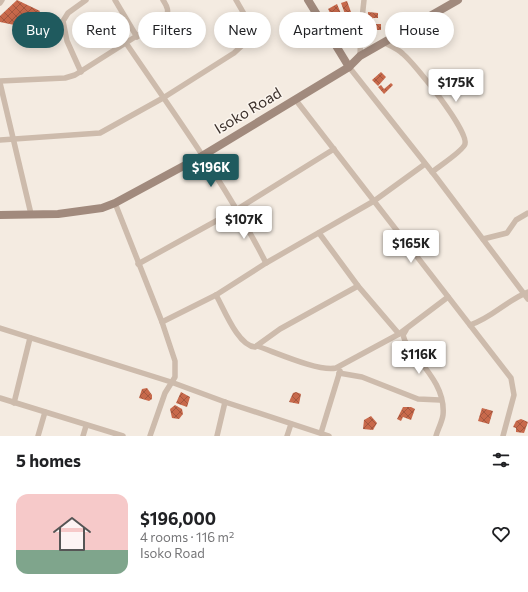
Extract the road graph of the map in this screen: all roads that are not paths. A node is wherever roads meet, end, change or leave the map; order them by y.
1 (2, 0) edge
2 (86, 0) edge
3 (115, 0) edge
4 (163, 0) edge
5 (236, 0) edge
6 (308, 0) edge
7 (364, 0) edge
8 (458, 0) edge
9 (0, 3) edge
10 (438, 12) edge
11 (137, 37) junction
12 (130, 41) edge
13 (385, 43) edge
14 (118, 48) edge
15 (129, 48) edge
16 (394, 48) edge
17 (360, 56) junction
18 (349, 66) junction
19 (81, 72) junction
20 (0, 82) edge
21 (163, 98) junction
22 (295, 99) junction
23 (12, 139) junction
24 (0, 140) edge
25 (334, 149) junction
26 (202, 156) junction
27 (426, 164) junction
28 (432, 172) junction
29 (374, 201) junction
30 (115, 203) junction
31 (236, 210) junction
32 (528, 213) edge
33 (31, 214) junction
34 (0, 215) edge
35 (319, 233) junction
36 (483, 239) junction
37 (266, 263) junction
38 (138, 264) junction
39 (358, 286) junction
40 (526, 293) edge
41 (216, 295) junction
42 (448, 297) junction
43 (528, 299) edge
44 (162, 322) junction
45 (470, 325) junction
46 (0, 328) edge
47 (408, 328) junction
48 (399, 334) junction
49 (30, 338) junction
50 (257, 346) junction
51 (340, 366) junction
52 (339, 373) junction
53 (171, 382) junction
54 (0, 398) edge
55 (440, 400) junction
56 (225, 402) junction
57 (14, 403) junction
58 (45, 412) junction
59 (291, 424) junction
60 (86, 426) junction
61 (321, 433) junction
62 (38, 436) edge
63 (83, 436) edge
64 (123, 436) edge
65 (150, 436) edge
66 (217, 436) edge
67 (287, 436) edge
68 (329, 436) edge
69 (436, 436) edge
70 (503, 436) edge

1 - 9 street
2 - 19 street
3 - 11 street
4 - 11 street
5 - 21 street
6 - 18 street
7 - 17 street
8 - 10 street, Isoko Road
11 - 12 street
13 - 17 street, Isoko Road
14 - 19 street
15 - 21 street
16 - 28 street
17 - 18 street, Isoko Road
18 - 22 street, Isoko Road
18 - 27 street
19 - 20 street
20 - 23 street
21 - 23 street
21 - 26 street
22 - 25 street
22 - 26 street, Isoko Road
23 - 24 street
23 - 33 street
25 - 29 street
25 - 31 street
26 - 30 street, Isoko Road
26 - 31 street
27 - 28 street
27 - 29 street
28 - 36 street
29 - 35 street
29 - 42 street
30 - 33 street, Isoko Road
30 - 38 street
31 - 37 street
31 - 38 street
32 - 36 street
33 - 34 street, Isoko Road
35 - 37 street
35 - 39 street
36 - 40 street
37 - 41 street
38 - 44 street
39 - 48 street
39 - 50 street
40 - 43 street
40 - 45 street
41 - 44 street
41 - 50 street
42 - 45 street
42 - 47 street
44 - 53 street
45 - 70 street
46 - 49 street
47 - 48 street
47 - 55 street
48 - 51 street
49 - 53 street
49 - 57 street
50 - 51 street
51 - 52 street
52 - 55 street
52 - 61 street
53 - 56 street
53 - 65 street
54 - 57 street
55 - 69 street
56 - 59 street
56 - 66 street
57 - 58 street
58 - 60 street
58 - 62 street
59 - 61 street
59 - 67 street
60 - 63 street
60 - 64 street
61 - 68 street

